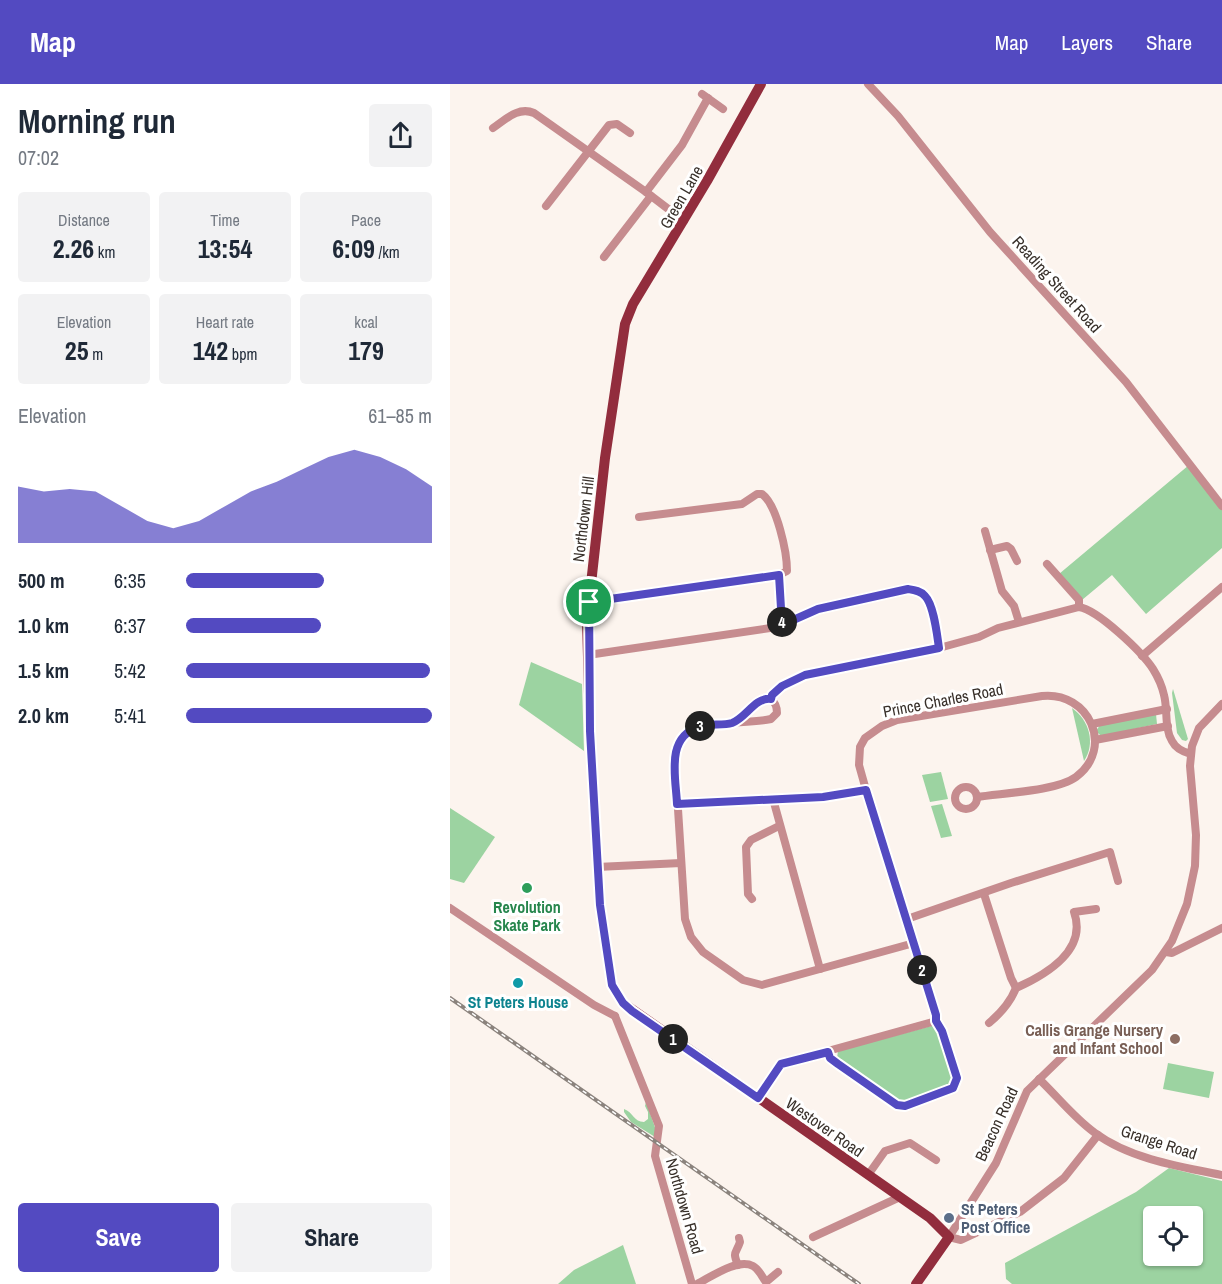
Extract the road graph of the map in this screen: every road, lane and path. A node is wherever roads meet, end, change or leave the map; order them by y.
1 (761, 84) edge
2 (868, 84) edge
3 (723, 109) dead end
4 (498, 128) dead end
5 (630, 133) dead end
6 (588, 150) junction
7 (649, 194) junction
8 (546, 206) dead end
9 (684, 221) junction
10 (604, 257) dead end
11 (625, 324) joint
12 (1222, 506) edge
13 (639, 517) dead end
14 (985, 531) dead end
15 (990, 550) junction
16 (1017, 561) dead end
17 (1047, 564) dead end
18 (779, 575) junction
19 (1222, 587) edge
20 (589, 602) junction
21 (1079, 606) junction
22 (1019, 622) junction
23 (782, 625) junction
24 (939, 648) junction
25 (588, 655) junction
26 (1142, 656) junction
27 (771, 699) junction
28 (1222, 704) edge
29 (1167, 709) junction
30 (732, 723) junction
31 (1168, 726) junction
32 (1094, 732) junction
33 (1191, 754) junction
34 (866, 790) junction
35 (977, 797) dead end
36 (773, 799) junction
37 (677, 804) junction
38 (779, 826) junction
39 (681, 863) junction
40 (597, 867) junction
41 (1118, 881) dead end
42 (984, 894) junction
43 (752, 899) dead end
44 (450, 908) edge
45 (1096, 909) dead end
46 (907, 919) junction
47 (1222, 928) edge
48 (914, 943) junction
49 (1166, 952) junction
50 (820, 969) junction
51 (1016, 988) junction
52 (623, 1003) junction
53 (615, 1016) junction
54 (936, 1021) junction
55 (989, 1023) dead end
56 (828, 1052) junction
57 (1039, 1079) junction
58 (758, 1098) junction
59 (1098, 1135) junction
60 (936, 1160) dead end
61 (868, 1175) junction
62 (1222, 1175) edge
63 (900, 1197) junction
64 (813, 1237) dead end
65 (949, 1237) junction
66 (739, 1238) dead end
67 (738, 1265) junction
68 (778, 1272) dead end
69 (692, 1284) edge
70 (697, 1284) edge
71 (916, 1284) edge

1 - 9 main road, Green Lane
2 - 12 street, Reading Street Road
3 - 7 street
4 - 6 street
5 - 6 street
6 - 7 street
6 - 8 street
7 - 9 street
7 - 10 street
9 - 11 main road, Green Lane
11 - 20 main road, Northdown Hill
13 - 18 street
14 - 15 street
15 - 16 street
15 - 22 street
17 - 21 street
18 - 20 street
18 - 23 street
19 - 26 street
20 - 25 main road, Northdown Hill
21 - 22 street
21 - 26 street
22 - 24 street
23 - 24 street
23 - 25 street
24 - 27 street
25 - 40 main road, Northdown Hill
26 - 29 street
27 - 30 street
27 - 30 street
28 - 33 street, Beacon Road
29 - 31 street
29 - 32 street
30 - 37 street
31 - 32 street
31 - 33 street
32 - 34 street, Prince Charles Road
32 - 35 street
33 - 49 street, Beacon Road
34 - 36 street
34 - 46 street, Prince Charles Road
36 - 37 street
36 - 38 street
37 - 39 street
38 - 43 street
38 - 50 street
39 - 40 street
39 - 50 street
40 - 52 main road, Northdown Hill
41 - 42 street
42 - 46 street
42 - 51 street
44 - 53 street
45 - 51 street
46 - 48 street, Prince Charles Road
47 - 49 street
48 - 50 street
48 - 54 street, Prince Charles Road
49 - 57 street, Beacon Road
51 - 55 street
52 - 53 street
52 - 58 main road, Westover Road
53 - 69 street, Northdown Road
54 - 56 street
54 - 56 street, Prince Charles Road
56 - 58 street
57 - 59 street, Grange Road
57 - 65 street, Beacon Road
58 - 61 main road, Westover Road
59 - 62 street, Grange Road
59 - 65 street
60 - 61 street
61 - 63 main road, Westover Road
63 - 64 street
63 - 65 main road, Westover Road
65 - 71 main road, Beacon Road
66 - 67 street
67 - 68 street
67 - 70 street

